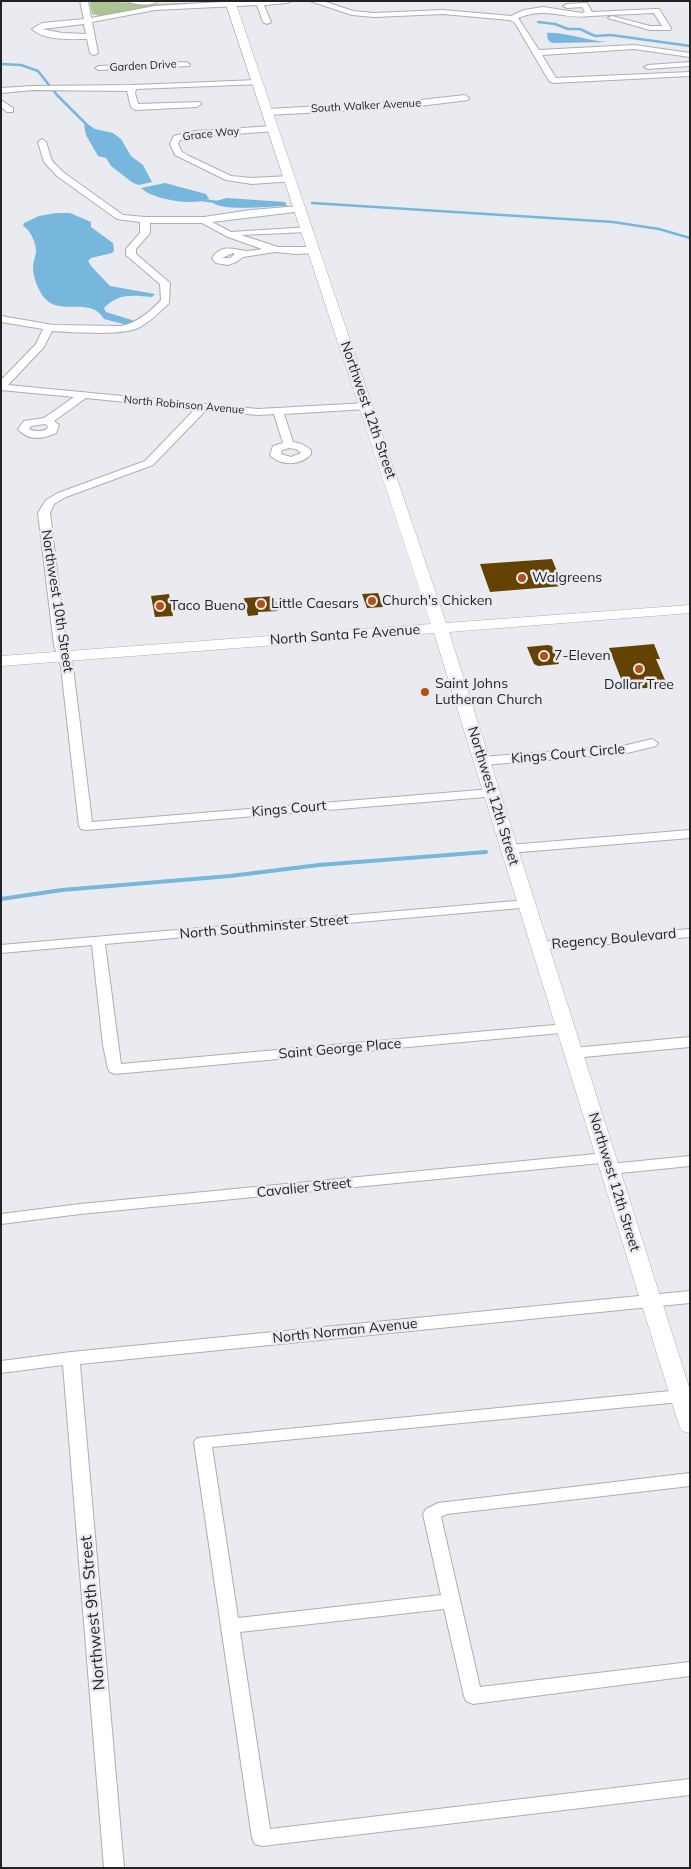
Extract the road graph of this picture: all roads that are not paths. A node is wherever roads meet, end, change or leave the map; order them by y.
1 (84, 1) edge
2 (131, 1) edge
3 (188, 1) edge
4 (287, 1) edge
5 (314, 1) edge
6 (260, 2) edge
7 (231, 3) edge
8 (567, 6) dead end
9 (590, 14) junction
10 (600, 14) junction
11 (512, 18) junction
12 (87, 21) junction
13 (267, 22) dead end
14 (90, 36) junction
15 (94, 53) dead end
16 (536, 53) junction
17 (689, 59) edge
18 (186, 64) dead end
19 (143, 66) junction
20 (99, 68) dead end
21 (548, 73) junction
22 (690, 74) edge
23 (257, 80) junction
24 (148, 86) junction
25 (132, 87) junction
26 (1, 91) edge
27 (465, 98) dead end
28 (1, 102) edge
29 (197, 104) dead end
30 (10, 110) dead end
31 (268, 112) junction
32 (274, 129) junction
33 (42, 142) dead end
34 (290, 178) junction
35 (303, 219) junction
36 (144, 220) junction
37 (204, 220) junction
38 (227, 233) junction
39 (276, 248) junction
40 (314, 250) junction
41 (248, 254) dead end
42 (1, 319) edge
43 (48, 328) junction
44 (1, 387) edge
45 (83, 396) junction
46 (366, 406) junction
47 (203, 407) junction
48 (278, 412) junction
49 (47, 421) dead end
50 (289, 445) dead end
51 (690, 610) edge
52 (440, 628) junction
53 (64, 656) junction
54 (1, 660) edge
55 (652, 743) dead end
56 (482, 761) junction
57 (492, 793) junction
58 (86, 826) joint
59 (690, 834) edge
60 (509, 849) junction
61 (527, 904) junction
62 (690, 933) edge
63 (98, 941) junction
64 (539, 946) junction
65 (1, 949) edge
66 (566, 1029) junction
67 (690, 1042) edge
68 (573, 1053) junction
69 (690, 1162) edge
70 (608, 1164) junction
71 (1, 1219) edge
72 (690, 1297) edge
73 (651, 1301) junction
74 (71, 1358) junction
75 (1, 1367) edge
76 (680, 1396) junction
77 (690, 1426) edge
78 (690, 1480) edge
79 (451, 1601) junction
80 (230, 1626) junction
81 (690, 1669) edge
82 (690, 1787) edge
83 (114, 1868) edge

1 - 12 street
2 - 3 street
4 - 6 street
5 - 11 street
6 - 7 street
6 - 13 street
7 - 12 street
7 - 23 main road, Northwest 12th Street
8 - 9 street
9 - 10 street
9 - 11 street
10 - 10 street
11 - 16 street
12 - 14 street
12 - 14 street
14 - 15 street
16 - 17 street
16 - 21 street
17 - 21 street
18 - 19 street, Garden Drive
19 - 20 street, Garden Drive
19 - 24 street
21 - 22 street
23 - 24 street
23 - 31 main road, Northwest 12th Street
24 - 25 street
25 - 26 street
25 - 29 street
27 - 31 street, South Walker Avenue
28 - 30 street
31 - 32 main road, Northwest 12th Street
32 - 34 main road, Northwest 12th Street
32 - 34 street, Grace Way
33 - 36 street
34 - 35 main road, Northwest 12th Street
35 - 37 street
35 - 38 street
35 - 40 main road, Northwest 12th Street
36 - 37 street
36 - 43 street
37 - 38 street
38 - 39 street
39 - 40 street
39 - 41 street
40 - 46 main road, Northwest 12th Street
42 - 43 street
43 - 44 street
44 - 45 street, North Robinson Avenue
45 - 47 street, North Robinson Avenue
45 - 49 street
46 - 48 street, North Robinson Avenue
46 - 52 main road, Northwest 12th Street
47 - 48 street, North Robinson Avenue
47 - 53 street, Northwest 10th Street
48 - 50 street
51 - 52 main road, North Santa Fe Avenue
52 - 53 main road, North Santa Fe Avenue
52 - 56 main road, Northwest 12th Street
53 - 54 main road, North Santa Fe Avenue
53 - 58 street, Northwest 10th Street
55 - 56 street, Kings Court Circle
56 - 57 main road, Northwest 12th Street
57 - 58 street, Kings Court
57 - 60 main road, Northwest 12th Street
59 - 60 street
60 - 61 main road, Northwest 12th Street
61 - 63 street, North Southminster Street
61 - 64 main road, Northwest 12th Street
62 - 64 street, Regency Boulevard
63 - 65 street, North Southminster Street
63 - 66 street, Saint George Place
64 - 66 main road, Northwest 12th Street
66 - 68 main road, Northwest 12th Street
67 - 68 street
68 - 70 main road, Northwest 12th Street
69 - 70 street, Cavalier Street
70 - 71 street, Cavalier Street
70 - 73 main road, Northwest 12th Street
72 - 73 street, North Norman Avenue
73 - 74 street, North Norman Avenue
73 - 76 main road, Northwest 12th Street
74 - 75 street, North Norman Avenue
74 - 83 street, Northwest 9th Street
76 - 77 main road, Northwest 12th Street
76 - 80 street
78 - 79 street
79 - 80 street
79 - 81 street
80 - 82 street

